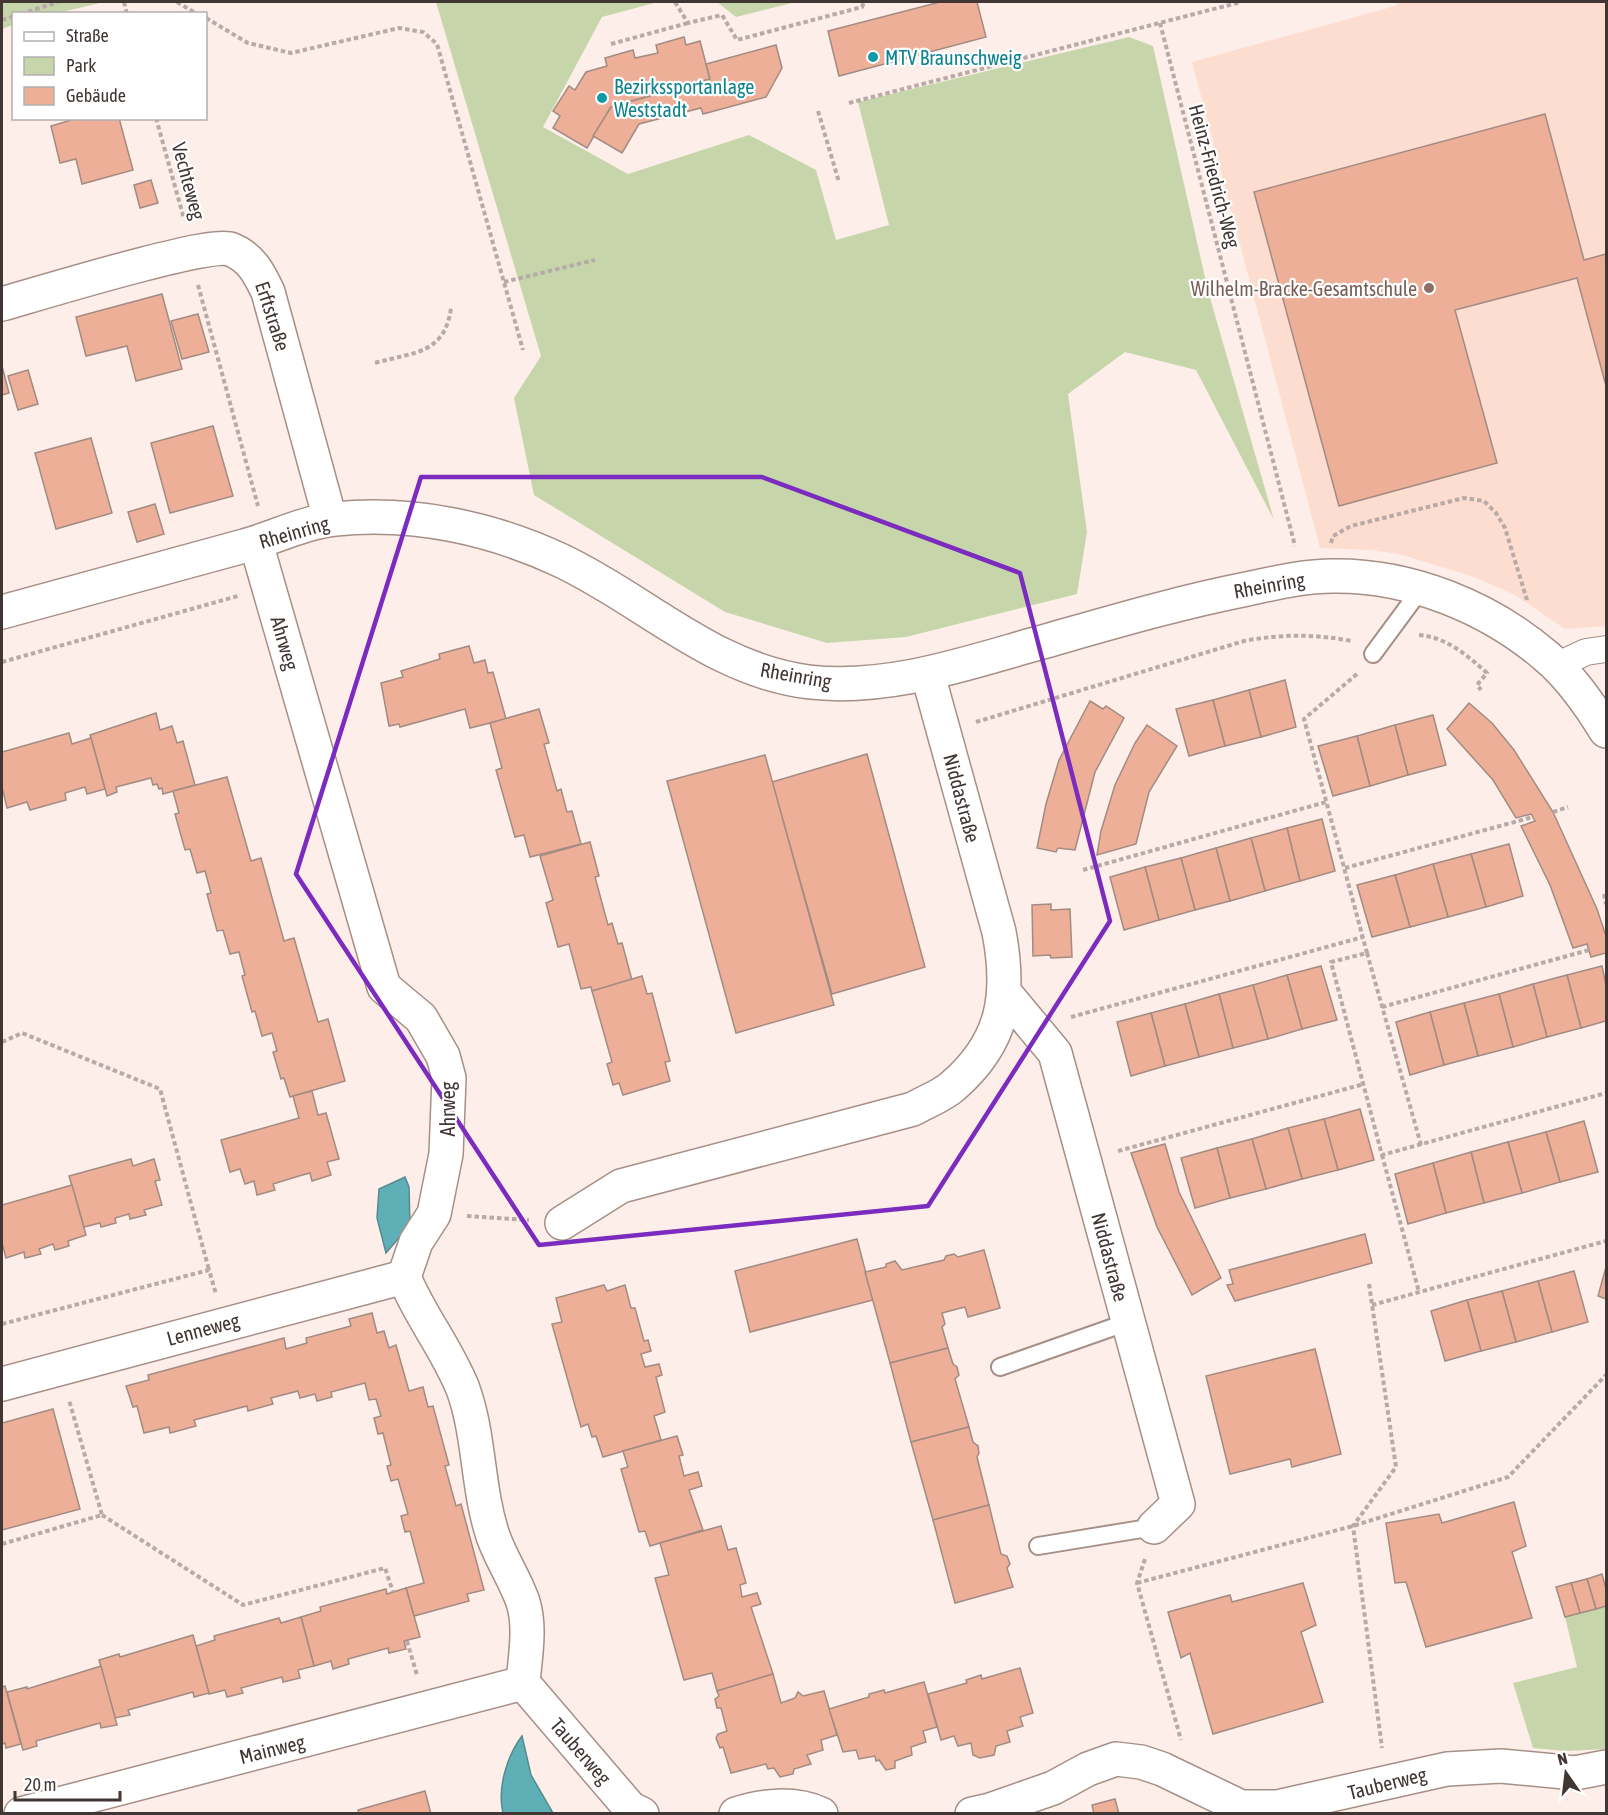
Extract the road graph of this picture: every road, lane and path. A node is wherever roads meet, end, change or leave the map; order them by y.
1 (58, 2) edge
2 (177, 2) edge
3 (675, 2) edge
4 (864, 2) edge
5 (1241, 2) edge
6 (27, 12) edge
7 (194, 12) edge
8 (207, 19) edge
9 (688, 23) junction
10 (1160, 24) junction
11 (611, 44) dead end
12 (849, 103) dead end
13 (818, 111) dead end
14 (157, 120) edge
15 (839, 182) dead end
16 (193, 251) junction
17 (595, 260) dead end
18 (504, 282) junction
19 (2, 304) edge
20 (451, 308) dead end
21 (523, 351) dead end
22 (375, 363) dead end
23 (266, 502) dead end
24 (330, 519) junction
25 (256, 543) junction
26 (1298, 557) dead end
27 (1333, 576) junction
28 (269, 588) junction
29 (1421, 589) junction
30 (1528, 602) dead end
31 (2, 612) edge
32 (1606, 649) edge
33 (1374, 651) junction
34 (2, 662) edge
35 (1556, 666) junction
36 (928, 675) junction
37 (1481, 690) dead end
38 (981, 721) dead end
39 (1606, 731) edge
40 (1326, 802) junction
41 (1568, 807) dead end
42 (1552, 812) dead end
43 (1533, 817) dead end
44 (1345, 868) junction
45 (1083, 870) dead end
46 (1604, 894) dead end
47 (1606, 904) edge
48 (1363, 937) junction
49 (1589, 950) dead end
50 (1367, 953) junction
51 (1005, 993) junction
52 (1382, 1007) junction
53 (1034, 1028) junction
54 (2, 1042) edge
55 (1364, 1084) junction
56 (1606, 1093) edge
57 (1421, 1145) junction
58 (1382, 1155) junction
59 (1085, 1160) junction
60 (434, 1214) junction
61 (562, 1223) joint
62 (1606, 1241) edge
63 (209, 1270) junction
64 (404, 1276) junction
65 (1369, 1284) dead end
66 (1419, 1292) junction
67 (1372, 1305) junction
68 (1128, 1322) junction
69 (2, 1324) edge
70 (225, 1324) junction
71 (60, 1367) junction
72 (1000, 1367) dead end
73 (1606, 1375) edge
74 (2, 1384) edge
75 (102, 1515) junction
76 (1353, 1526) junction
77 (1154, 1527) junction
78 (2, 1544) edge
79 (1038, 1546) dead end
80 (1137, 1583) junction
81 (393, 1592) dead end
82 (523, 1683) junction
83 (1606, 1767) edge
84 (1387, 1784) junction
85 (1197, 1785) junction
86 (21, 1814) edge
87 (642, 1814) edge
88 (736, 1814) edge
89 (821, 1814) edge
90 (972, 1814) edge

1 - 6 path
2 - 7 path
3 - 9 path
4 - 9 path
5 - 10 path
8 - 18 path
9 - 11 path
10 - 12 path
10 - 26 path, Heinz-Friedrich-Weg
13 - 15 path
14 - 16 path, Vechteweg
16 - 19 street, Erftstraße
16 - 23 path, Vechteweg
16 - 24 street, Erftstraße
17 - 18 path
18 - 21 path
20 - 22 path
24 - 25 street, Rheinring
24 - 36 street, Rheinring
25 - 28 street, Ahrweg
25 - 31 street, Rheinring
27 - 29 street, Rheinring
27 - 30 path
27 - 36 street, Rheinring
28 - 34 path
28 - 60 street, Ahrweg
29 - 33 lane
29 - 35 street, Rheinring
32 - 35 street
33 - 37 path
33 - 38 path
33 - 40 path
35 - 39 street, Rheinring
36 - 51 street, Niddastraße
40 - 44 path
40 - 45 path
41 - 42 path
43 - 44 path
44 - 48 path
46 - 47 path
48 - 50 path
48 - 53 path
49 - 52 path
50 - 52 path
50 - 55 path
51 - 53 street, Niddastraße
51 - 61 street, Niddastraße
52 - 57 path
53 - 59 street, Niddastraße
54 - 63 path
55 - 58 path
55 - 59 path
56 - 57 path
57 - 58 path
58 - 66 path
59 - 68 street, Niddastraße
60 - 61 path
60 - 64 street, Ahrweg
62 - 66 path
63 - 69 path
63 - 70 path
64 - 70 street, Lenneweg
64 - 82 street
65 - 67 path
66 - 67 path
67 - 76 path
68 - 72 lane
68 - 77 street, Niddastraße
70 - 71 street, Lenneweg
71 - 74 street, Lenneweg
71 - 75 path
73 - 76 path
75 - 78 path
75 - 81 path
76 - 80 path
76 - 84 path
77 - 79 lane
77 - 80 path
80 - 85 path
82 - 86 street, Mainweg
82 - 87 street, Tauberweg
83 - 84 street, Tauberweg
84 - 85 street, Tauberweg
85 - 90 street, Tauberweg
88 - 89 street

